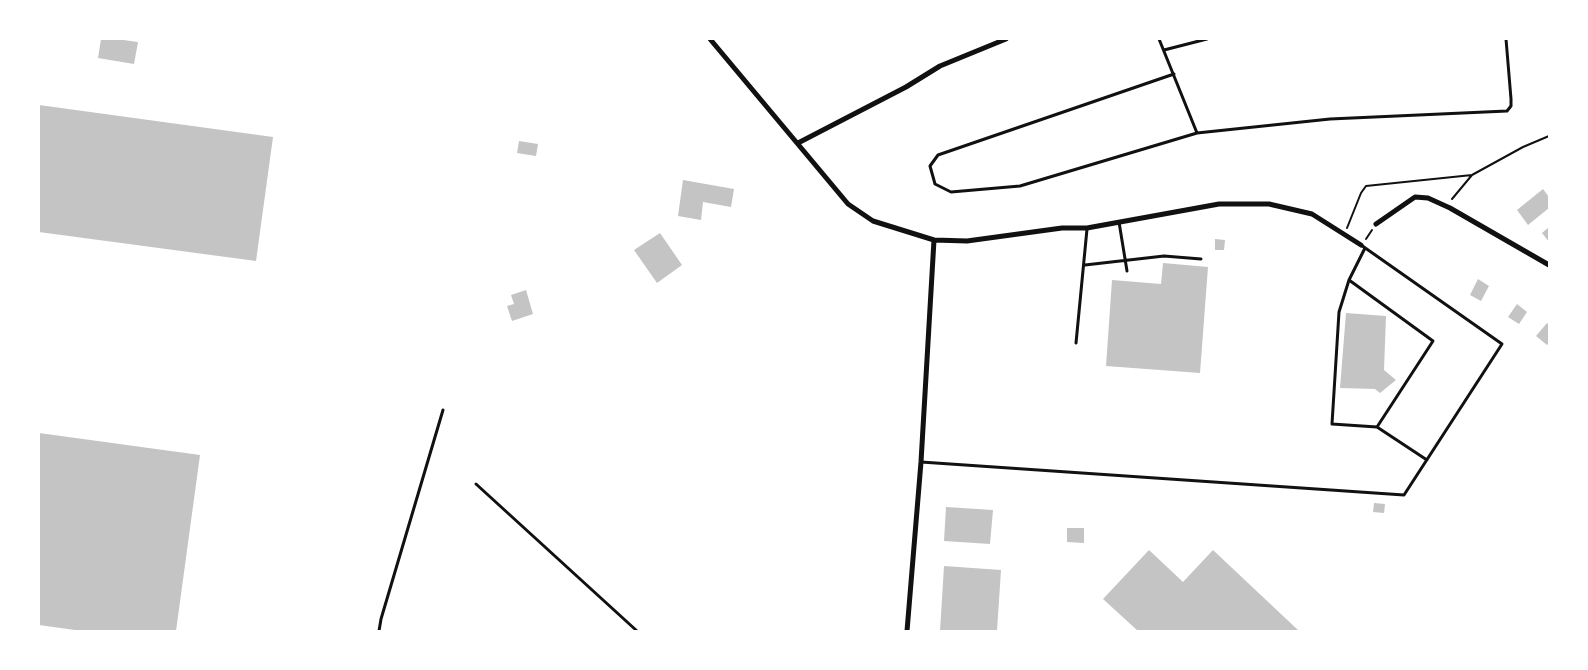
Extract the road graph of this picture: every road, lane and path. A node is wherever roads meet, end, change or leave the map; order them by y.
1 (710, 39) edge
2 (1006, 39) edge
3 (1159, 39) edge
4 (1207, 39) edge
5 (1506, 39) edge
6 (1164, 50) junction
7 (1174, 74) junction
8 (1197, 133) junction
9 (1549, 136) edge
10 (798, 142) junction
11 (1472, 175) junction
12 (1446, 206) junction
13 (1119, 222) junction
14 (1376, 224) joint
15 (1087, 228) junction
16 (1344, 234) junction
17 (934, 240) junction
18 (1363, 246) junction
19 (1201, 259) dead end
20 (1125, 260) junction
21 (1085, 265) junction
22 (1549, 265) edge
23 (1127, 270) dead end
24 (1349, 280) junction
25 (1076, 343) dead end
26 (443, 410) dead end
27 (1377, 427) junction
28 (1427, 460) junction
29 (921, 462) junction
30 (476, 484) dead end
31 (380, 631) edge
32 (637, 631) edge
33 (907, 631) edge

1 - 10 street
2 - 10 street
3 - 6 lane
4 - 6 lane
5 - 8 lane
6 - 7 lane
7 - 8 lane
7 - 8 lane
9 - 11 path
10 - 17 street
11 - 12 path
11 - 16 path
12 - 14 street
12 - 22 street
13 - 15 street
13 - 16 street
13 - 20 lane
14 - 18 path
15 - 17 street
15 - 21 lane
16 - 18 street
17 - 29 street
18 - 24 lane
18 - 28 lane
19 - 20 lane
20 - 21 lane
20 - 23 lane
21 - 25 lane
24 - 27 lane
24 - 27 lane
26 - 31 lane
27 - 28 lane
28 - 29 lane
29 - 33 street
30 - 32 lane

